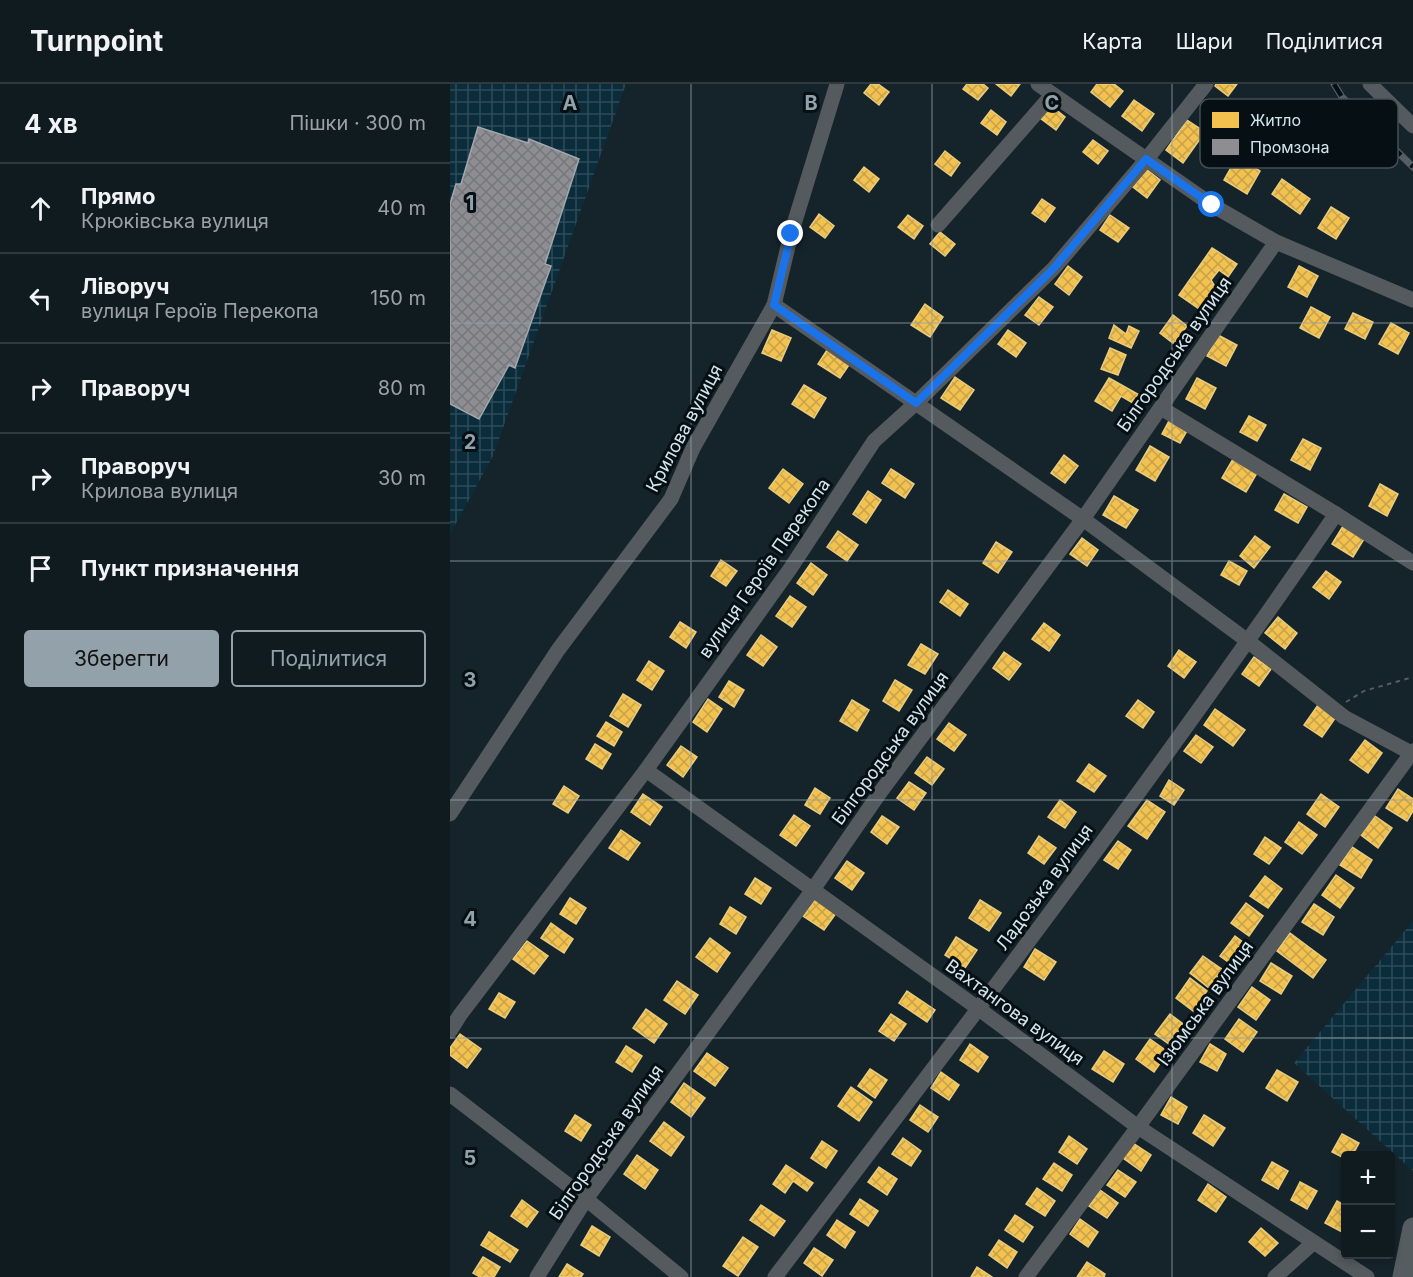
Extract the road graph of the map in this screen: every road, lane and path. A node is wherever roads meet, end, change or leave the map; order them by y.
1 (837, 84) edge
2 (1038, 84) edge
3 (1206, 84) edge
4 (1370, 84) edge
5 (1052, 95) junction
6 (1385, 99) edge
7 (1398, 111) edge
8 (1413, 126) edge
9 (1146, 159) junction
10 (938, 225) dead end
11 (1276, 242) junction
12 (1413, 300) edge
13 (774, 305) junction
14 (916, 403) junction
15 (1161, 408) junction
16 (1336, 514) junction
17 (1083, 519) junction
18 (1413, 563) edge
19 (1249, 642) junction
20 (1413, 677) edge
21 (1334, 709) junction
22 (1412, 752) edge
23 (646, 770) junction
24 (450, 814) edge
25 (812, 891) junction
26 (979, 1009) junction
27 (450, 1031) edge
28 (450, 1094) edge
29 (1138, 1127) junction
30 (586, 1199) junction
31 (1413, 1228) edge
32 (1313, 1243) junction
33 (537, 1277) edge
34 (681, 1277) edge
35 (776, 1277) edge
36 (1026, 1277) edge
37 (1275, 1277) edge
38 (1367, 1277) edge
39 (1403, 1277) edge

1 - 13 street, Крилова вулиця
2 - 5 street
3 - 9 street, вулиця Героїв Перекопа
4 - 6 street
5 - 9 street
5 - 10 street
7 - 8 street
9 - 11 street
9 - 14 street, вулиця Героїв Перекопа
11 - 12 street
11 - 15 street, Білгородська вулиця
13 - 14 street
13 - 24 street, Крилова вулиця
14 - 17 street
14 - 23 street, вулиця Героїв Перекопа
15 - 16 street
15 - 17 street, Білгородська вулиця
16 - 18 street
16 - 19 street, Ладозька вулиця
17 - 19 street
17 - 25 street, Білгородська вулиця
19 - 21 street
19 - 26 street, Ладозька вулиця
20 - 21 path
21 - 22 street
22 - 29 street, Ізюмська вулиця
23 - 25 street, Вахтангова вулиця
23 - 27 street, вулиця Героїв Перекопа
25 - 26 street, Вахтангова вулиця
25 - 30 street, Білгородська вулиця
26 - 29 street, Вахтангова вулиця
26 - 35 street, Ладозька вулиця
28 - 30 street
29 - 32 street, Вахтангова вулиця
29 - 36 street, Ізюмська вулиця
30 - 33 street, Білгородська вулиця
30 - 34 street
31 - 39 street
32 - 37 street
32 - 38 street, Вахтангова вулиця

